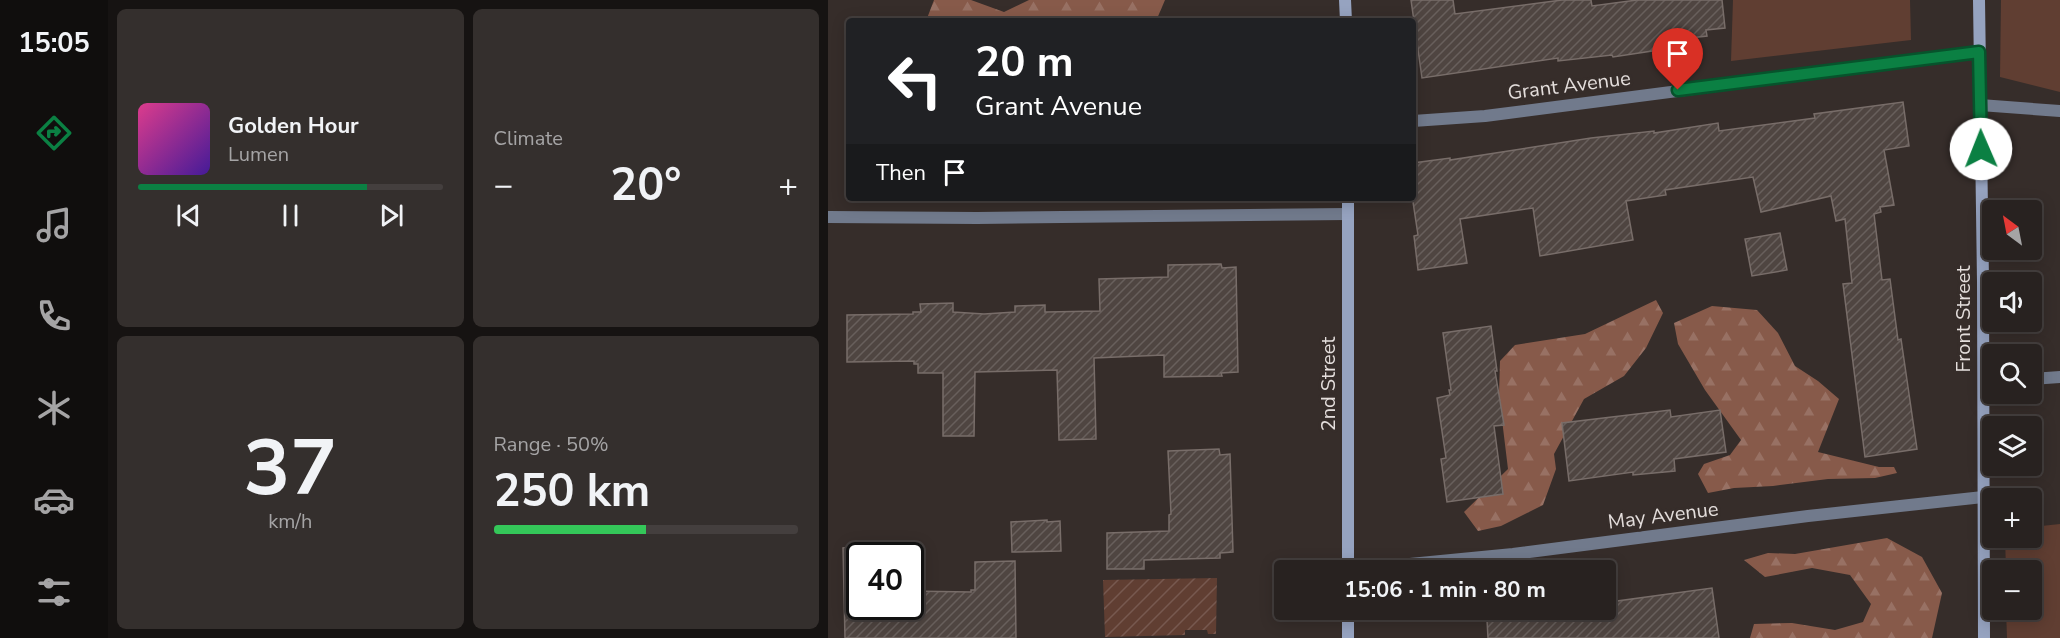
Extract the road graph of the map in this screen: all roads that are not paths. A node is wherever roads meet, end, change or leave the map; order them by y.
1 (1346, 0) edge
2 (1979, 0) edge
3 (1346, 18) edge
4 (1979, 52) junction
5 (1980, 105) junction
6 (2060, 111) edge
7 (1416, 121) edge
8 (1348, 201) edge
9 (1347, 214) junction
10 (828, 217) edge
11 (1987, 344) edge
12 (2060, 377) edge
13 (2042, 378) edge
14 (1987, 404) edge
15 (1983, 488) edge
16 (1982, 497) edge
17 (1983, 548) edge
18 (1348, 560) edge
19 (1451, 560) edge
20 (1348, 620) edge
21 (1348, 638) edge
22 (1984, 638) edge

1 - 3 street
2 - 4 street, Front Street
4 - 5 street, Front Street
4 - 7 street, Grant Avenue
5 - 6 street
5 - 11 street, Front Street
8 - 9 street, 2nd Street
9 - 10 street
9 - 18 street, 2nd Street
12 - 13 street
14 - 15 street, Front Street
16 - 19 street, May Avenue
17 - 22 street, Front Street
20 - 21 street

